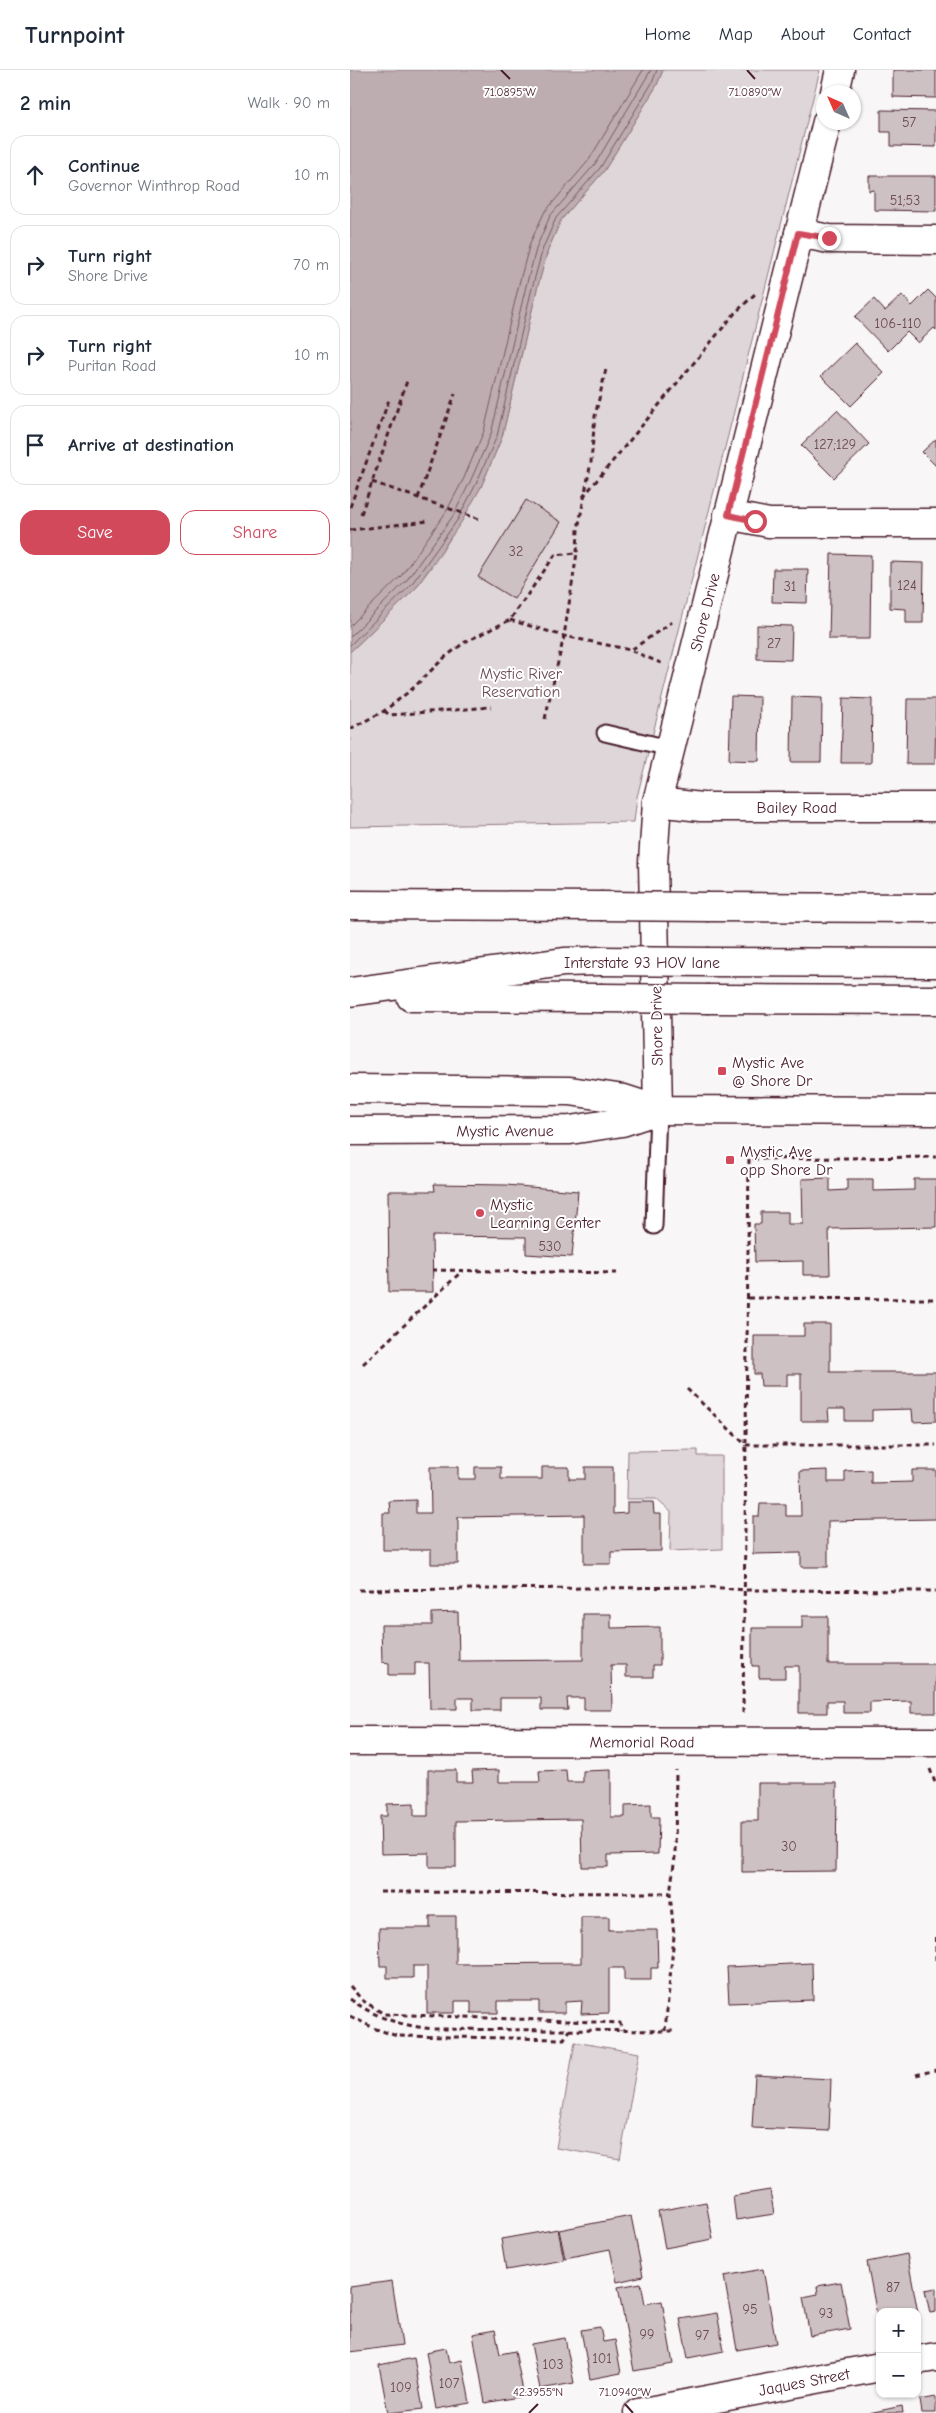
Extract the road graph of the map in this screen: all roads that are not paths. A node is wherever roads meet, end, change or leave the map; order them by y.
1 (840, 70) edge
2 (837, 85) edge
3 (825, 130) edge
4 (798, 233) junction
5 (936, 240) edge
6 (728, 515) junction
7 (936, 523) edge
8 (605, 733) dead end
9 (669, 748) junction
10 (657, 802) junction
11 (936, 808) edge
12 (350, 905) edge
13 (936, 908) edge
14 (936, 963) edge
15 (350, 992) edge
16 (350, 997) edge
17 (936, 1000) edge
18 (350, 1089) edge
19 (658, 1110) junction
20 (936, 1111) edge
21 (350, 1131) edge
22 (654, 1226) dead end
23 (350, 1741) edge
24 (933, 1754) edge
25 (936, 2356) edge
26 (921, 2359) edge
27 (876, 2368) edge
28 (638, 2413) edge

1 - 2 main road
3 - 4 main road, Shore Drive
4 - 5 main road
4 - 6 main road, Shore Drive
6 - 7 main road
6 - 9 main road, Shore Drive
8 - 9 lane
9 - 10 main road, Shore Drive
10 - 11 main road, Bailey Road
10 - 19 main road, Shore Drive
12 - 13 main road, bridge
14 - 15 main road, Interstate 93 HOV lane, bridge
16 - 17 main road, bridge
18 - 19 main road, Mystic Avenue
19 - 20 main road, Mystic Avenue
19 - 21 main road, Mystic Avenue
19 - 22 lane
23 - 24 main road, Memorial Road
25 - 26 main road
27 - 28 main road, Jaques Street

